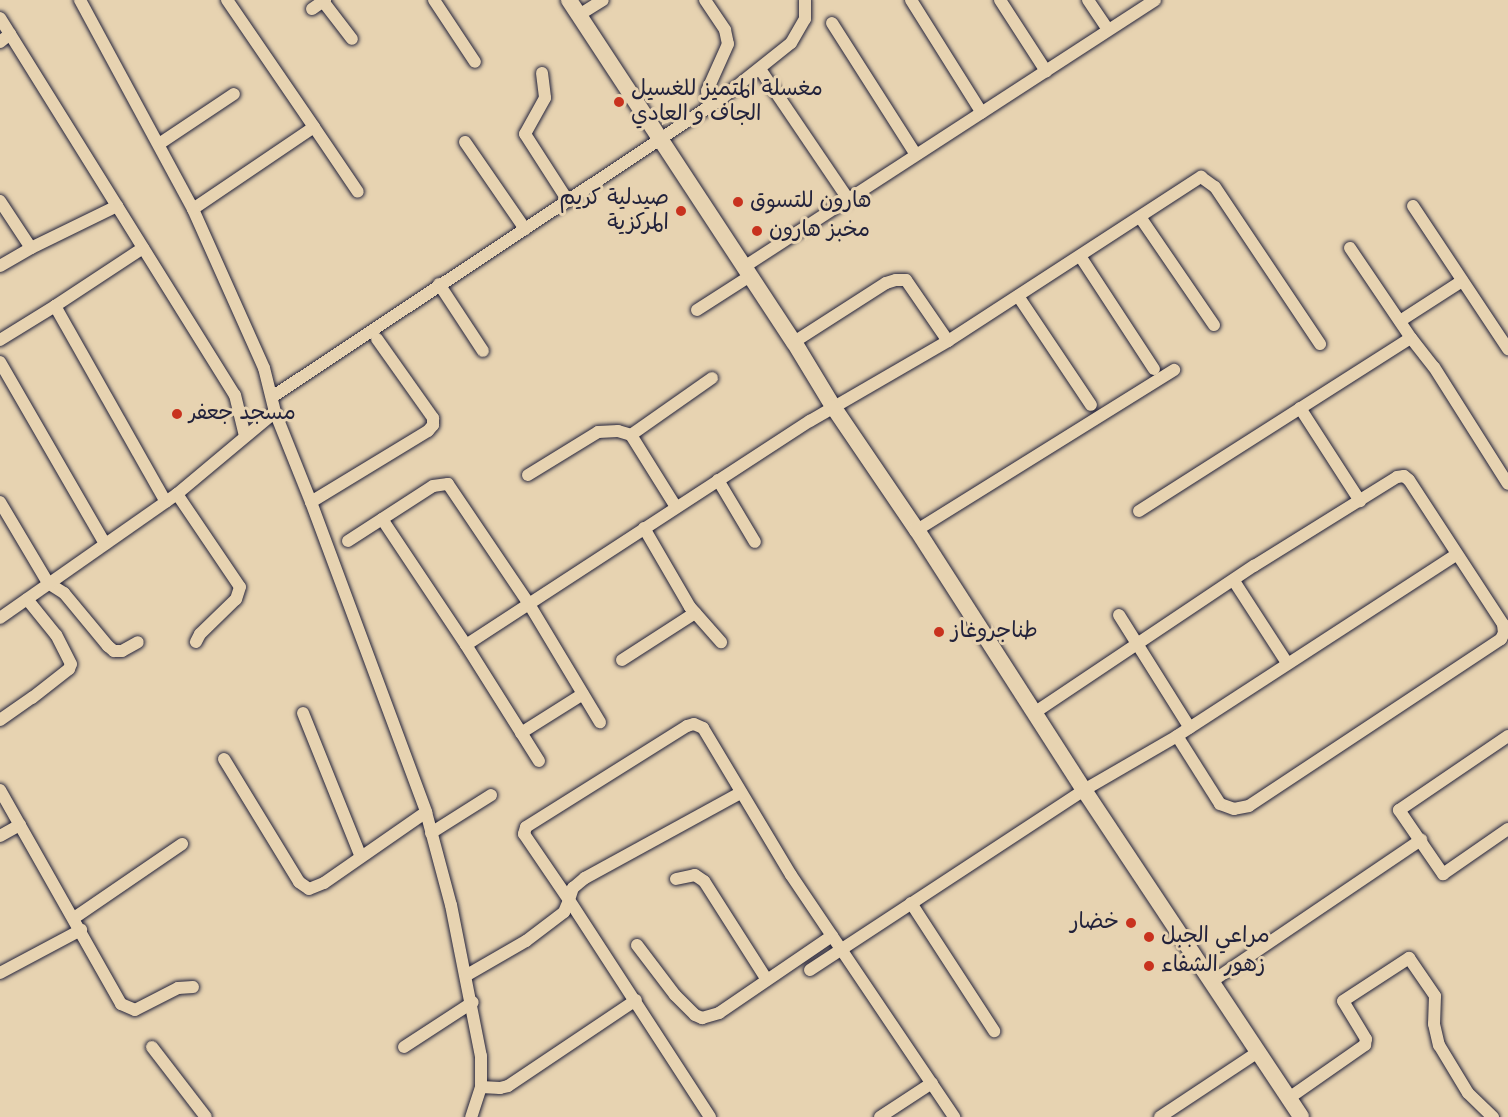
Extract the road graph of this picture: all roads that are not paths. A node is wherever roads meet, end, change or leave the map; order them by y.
1 (80, 0) edge
2 (227, 0) edge
3 (324, 0) edge
4 (434, 0) edge
5 (569, 0) edge
6 (603, 0) edge
7 (705, 0) edge
8 (805, 0) edge
9 (911, 0) edge
10 (1000, 0) edge
11 (1089, 0) edge
12 (1155, 0) edge
13 (312, 9) dead end
14 (579, 15) junction
15 (0, 18) edge
16 (832, 23) dead end
17 (1108, 30) junction
18 (5, 38) edge
19 (352, 39) dead end
20 (475, 62) dead end
21 (760, 69) junction
22 (1046, 71) junction
23 (542, 73) dead end
24 (234, 94) dead end
25 (709, 107) junction
26 (982, 113) junction
27 (314, 127) junction
28 (660, 140) junction
29 (465, 141) dead end
30 (159, 144) junction
31 (916, 155) junction
32 (358, 192) dead end
33 (848, 199) junction
34 (0, 201) edge
35 (568, 201) junction
36 (117, 206) junction
37 (1413, 206) dead end
38 (193, 209) junction
39 (1140, 217) junction
40 (525, 229) junction
41 (31, 248) junction
42 (143, 248) junction
43 (1350, 248) dead end
44 (1080, 256) junction
45 (0, 266) edge
46 (747, 271) junction
47 (1462, 281) junction
48 (439, 284) junction
49 (1018, 296) junction
50 (54, 306) junction
51 (697, 310) dead end
52 (1400, 321) junction
53 (1214, 325) dead end
54 (1412, 338) junction
55 (377, 339) dead end
56 (0, 340) edge
57 (948, 341) junction
58 (794, 342) junction
59 (1320, 344) dead end
60 (1508, 349) edge
61 (483, 351) dead end
62 (0, 362) edge
63 (1154, 369) dead end
64 (1174, 370) dead end
65 (712, 378) dead end
66 (272, 397) junction
67 (1091, 405) dead end
68 (834, 408) junction
69 (1300, 408) junction
70 (275, 412) junction
71 (631, 435) junction
72 (245, 436) junction
73 (528, 475) dead end
74 (718, 480) junction
75 (1508, 484) edge
76 (177, 494) junction
77 (1360, 501) junction
78 (0, 502) edge
79 (166, 502) junction
80 (311, 502) junction
81 (676, 507) junction
82 (1139, 511) dead end
83 (382, 519) junction
84 (644, 528) junction
85 (917, 530) junction
86 (348, 541) dead end
87 (755, 542) dead end
88 (105, 544) junction
89 (1456, 555) junction
90 (1234, 581) junction
91 (48, 584) junction
92 (27, 599) junction
93 (529, 604) junction
94 (695, 613) junction
95 (1119, 615) dead end
96 (0, 618) edge
97 (138, 642) dead end
98 (196, 642) dead end
99 (721, 642) dead end
100 (466, 645) junction
101 (1137, 645) junction
102 (622, 660) dead end
103 (1287, 663) junction
104 (583, 694) junction
105 (303, 713) dead end
106 (1034, 713) junction
107 (0, 720) edge
108 (600, 722) dead end
109 (1190, 728) junction
110 (521, 733) junction
111 (1177, 736) junction
112 (1508, 736) edge
113 (224, 759) dead end
114 (539, 761) dead end
115 (0, 790) edge
116 (1084, 790) junction
117 (740, 792) junction
118 (491, 795) dead end
119 (426, 812) junction
120 (20, 825) junction
121 (1508, 829) edge
122 (431, 833) junction
123 (0, 836) edge
124 (1421, 840) junction
125 (182, 844) dead end
126 (361, 856) junction
127 (676, 879) dead end
128 (569, 900) junction
129 (911, 903) junction
130 (78, 924) junction
131 (832, 936) junction
132 (638, 945) dead end
133 (840, 949) junction
134 (810, 970) dead end
135 (0, 973) edge
136 (467, 975) junction
137 (767, 980) junction
138 (1211, 982) junction
139 (193, 987) dead end
140 (636, 1000) junction
141 (472, 1002) junction
142 (994, 1031) dead end
143 (152, 1047) dead end
144 (404, 1047) dead end
145 (1258, 1052) junction
146 (932, 1083) junction
147 (481, 1087) junction
148 (1289, 1098) junction
149 (206, 1117) edge
150 (471, 1117) edge
151 (710, 1117) edge
152 (880, 1117) edge
153 (954, 1117) edge
154 (1160, 1117) edge
155 (1301, 1117) edge
156 (1493, 1117) edge

1 - 30 street
2 - 27 street
3 - 13 street
3 - 19 street
4 - 20 street
5 - 14 street
6 - 14 street
7 - 25 street
8 - 21 street
9 - 26 street
10 - 22 street
11 - 17 street
12 - 17 street
14 - 28 street
15 - 18 street
16 - 31 street
17 - 22 street
18 - 36 street
21 - 25 street
21 - 33 street
22 - 26 street
23 - 35 street
24 - 30 street
25 - 28 street
26 - 31 street
27 - 32 street
27 - 38 street
28 - 35 street
28 - 46 street
29 - 40 street
30 - 38 street
31 - 33 street
33 - 46 street
34 - 41 street
35 - 40 street
36 - 41 street
36 - 42 street
37 - 47 street
38 - 66 street
39 - 44 street
39 - 53 street
39 - 59 street
40 - 48 street
41 - 45 street
42 - 50 street
42 - 72 street
43 - 52 street
44 - 49 street
44 - 63 street
46 - 51 street
46 - 58 street
47 - 52 street
47 - 60 street
48 - 61 street
48 - 66 street
49 - 57 street
49 - 67 street
50 - 56 street
50 - 79 street
52 - 54 street
54 - 69 street
54 - 75 street
55 - 80 street
57 - 58 street
57 - 68 street
58 - 68 street
62 - 88 street
64 - 85 street
65 - 71 street
66 - 70 street
68 - 74 street
68 - 85 street
69 - 77 street
69 - 82 street
70 - 72 street
70 - 80 street
71 - 73 street
71 - 81 street
72 - 76 street
74 - 81 street
74 - 87 street
76 - 79 street
76 - 98 street
77 - 89 street
77 - 90 street
78 - 91 street
79 - 88 street
80 - 119 street
81 - 84 street
83 - 86 street
83 - 93 street
83 - 100 street
84 - 93 street
84 - 94 street
85 - 106 street
88 - 91 street
89 - 103 street
89 - 111 street
90 - 101 street
90 - 103 street
91 - 92 street
91 - 97 street
92 - 96 street
92 - 107 street
93 - 100 street
93 - 104 street
94 - 99 street
94 - 102 street
95 - 101 street
100 - 110 street
101 - 106 street
101 - 109 street
103 - 109 street
104 - 108 street
104 - 110 street
105 - 126 street
106 - 116 street
109 - 111 street
110 - 114 street
111 - 116 street
112 - 124 street
113 - 126 street
115 - 120 street
116 - 129 street
116 - 138 street
117 - 128 street
117 - 128 street
117 - 131 street
118 - 122 street
119 - 122 street
119 - 126 street
120 - 123 street
120 - 130 street
121 - 124 street
122 - 136 street
124 - 138 street
125 - 130 street
127 - 137 street
128 - 136 street
128 - 140 street
129 - 133 street
129 - 142 street
130 - 135 street
130 - 139 street
131 - 133 street
131 - 137 street
132 - 137 street
133 - 134 street
133 - 146 street
136 - 141 street
138 - 145 street
140 - 147 street
140 - 151 street
141 - 144 street
141 - 147 street
143 - 149 street
145 - 148 street
145 - 154 street
146 - 152 street
146 - 153 street
147 - 150 street
148 - 155 street
148 - 156 street

